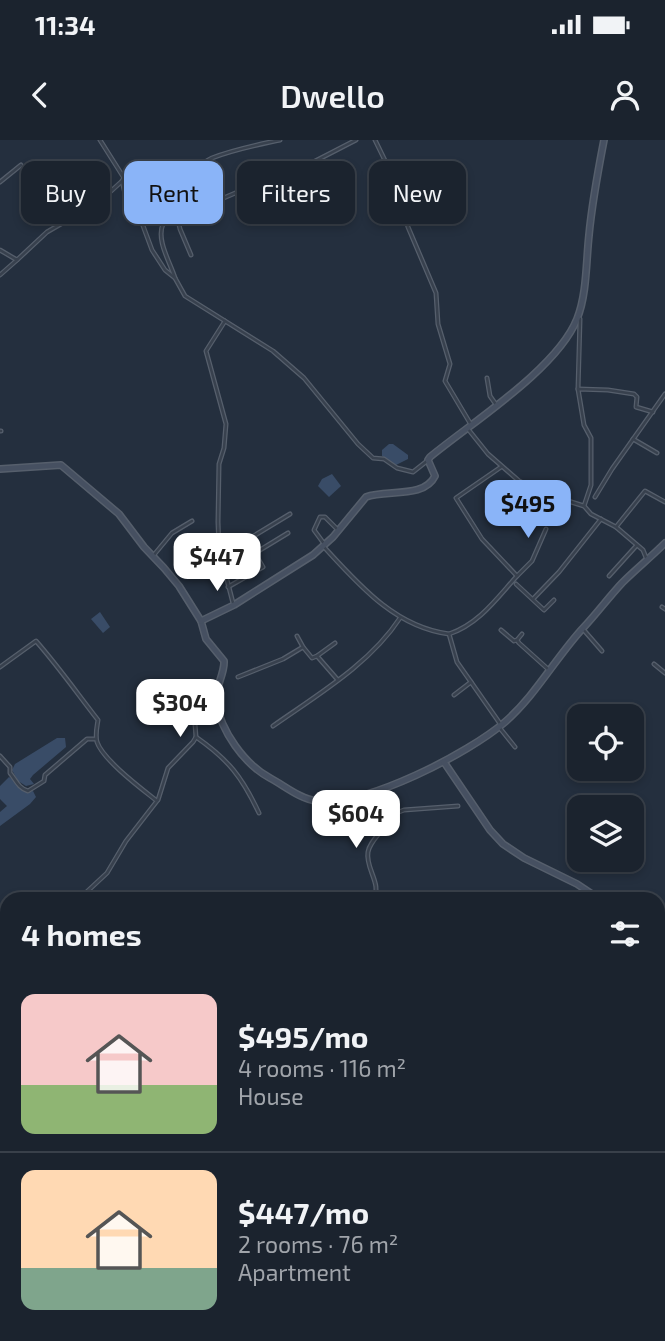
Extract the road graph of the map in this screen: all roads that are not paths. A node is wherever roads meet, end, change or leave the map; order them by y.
1 (100, 140) edge
2 (280, 140) edge
3 (356, 140) edge
4 (375, 140) edge
5 (604, 140) edge
6 (21, 166) dead end
7 (123, 179) junction
8 (0, 182) edge
9 (223, 197) edge
10 (163, 224) edge
11 (179, 224) edge
12 (0, 250) edge
13 (191, 255) dead end
14 (17, 260) junction
15 (0, 275) edge
16 (175, 278) junction
17 (578, 317) junction
18 (225, 321) junction
19 (487, 378) dead end
20 (578, 389) junction
21 (665, 394) edge
22 (497, 406) junction
23 (653, 412) junction
24 (470, 426) junction
25 (633, 439) junction
26 (657, 453) dead end
27 (428, 460) junction
28 (502, 467) junction
29 (0, 469) edge
30 (595, 497) dead end
31 (665, 502) edge
32 (584, 506) junction
33 (290, 514) dead end
34 (602, 519) junction
35 (192, 521) dead end
36 (616, 527) junction
37 (546, 529) dead end
38 (339, 530) junction
39 (288, 533) dead end
40 (665, 543) edge
41 (637, 545) junction
42 (324, 546) junction
43 (255, 553) junction
44 (153, 556) junction
45 (647, 560) junction
46 (517, 576) junction
47 (609, 576) dead end
48 (516, 584) dead end
49 (228, 588) junction
50 (533, 599) junction
51 (554, 600) dead end
52 (232, 606) junction
53 (401, 616) junction
54 (201, 621) junction
55 (582, 628) junction
56 (501, 630) dead end
57 (449, 634) junction
58 (522, 634) dead end
59 (297, 636) dead end
60 (517, 640) junction
61 (335, 643) dead end
62 (303, 648) junction
63 (601, 651) dead end
64 (317, 656) junction
65 (654, 664) dead end
66 (0, 667) edge
67 (550, 670) junction
68 (665, 673) edge
69 (238, 677) dead end
70 (337, 680) junction
71 (471, 682) junction
72 (454, 695) dead end
73 (215, 698) junction
74 (273, 726) dead end
75 (500, 726) junction
76 (196, 737) junction
77 (97, 739) junction
78 (515, 747) dead end
79 (0, 756) edge
80 (444, 762) junction
81 (356, 798) junction
82 (157, 801) junction
83 (458, 806) dead end
84 (258, 813) dead end
85 (391, 815) junction
86 (87, 892) edge
87 (376, 892) edge
88 (588, 892) edge

1 - 7 street
2 - 7 street
3 - 9 street
4 - 24 street
5 - 17 main road
6 - 8 street
7 - 14 street
7 - 16 street
10 - 16 street
11 - 13 street
12 - 14 street
14 - 15 street
16 - 18 street
17 - 20 street
17 - 22 main road
18 - 27 street
18 - 49 street
19 - 22 street
20 - 23 street
20 - 32 street
21 - 23 street
22 - 24 main road
23 - 25 street
24 - 27 main road
24 - 28 street
25 - 26 street
25 - 30 street
27 - 38 main road
28 - 32 street
28 - 46 street
29 - 44 main road
31 - 36 street
32 - 34 street
33 - 43 street
34 - 36 street
34 - 50 street
35 - 44 street
36 - 41 street
37 - 46 street
38 - 42 main road
38 - 42 street
39 - 43 street
40 - 45 main road
41 - 45 street
41 - 47 street
42 - 52 main road
42 - 53 street
43 - 49 street
44 - 54 main road
45 - 55 main road
46 - 57 street
48 - 50 street
49 - 52 street
50 - 51 street
52 - 54 main road
53 - 57 street
53 - 70 street
54 - 73 main road
55 - 63 street
55 - 67 main road
56 - 60 street
57 - 71 street
58 - 60 street
59 - 62 street
60 - 67 street
61 - 64 street
62 - 64 street
62 - 69 street
64 - 70 street
65 - 68 street
66 - 77 street
67 - 75 main road
70 - 74 street
71 - 72 street
71 - 75 street
73 - 76 street
73 - 81 main road
75 - 78 street
75 - 80 main road
76 - 82 street
76 - 84 street
77 - 79 street
77 - 82 street
80 - 81 main road
80 - 88 main road
81 - 85 street
82 - 86 street
83 - 85 street
85 - 87 street

